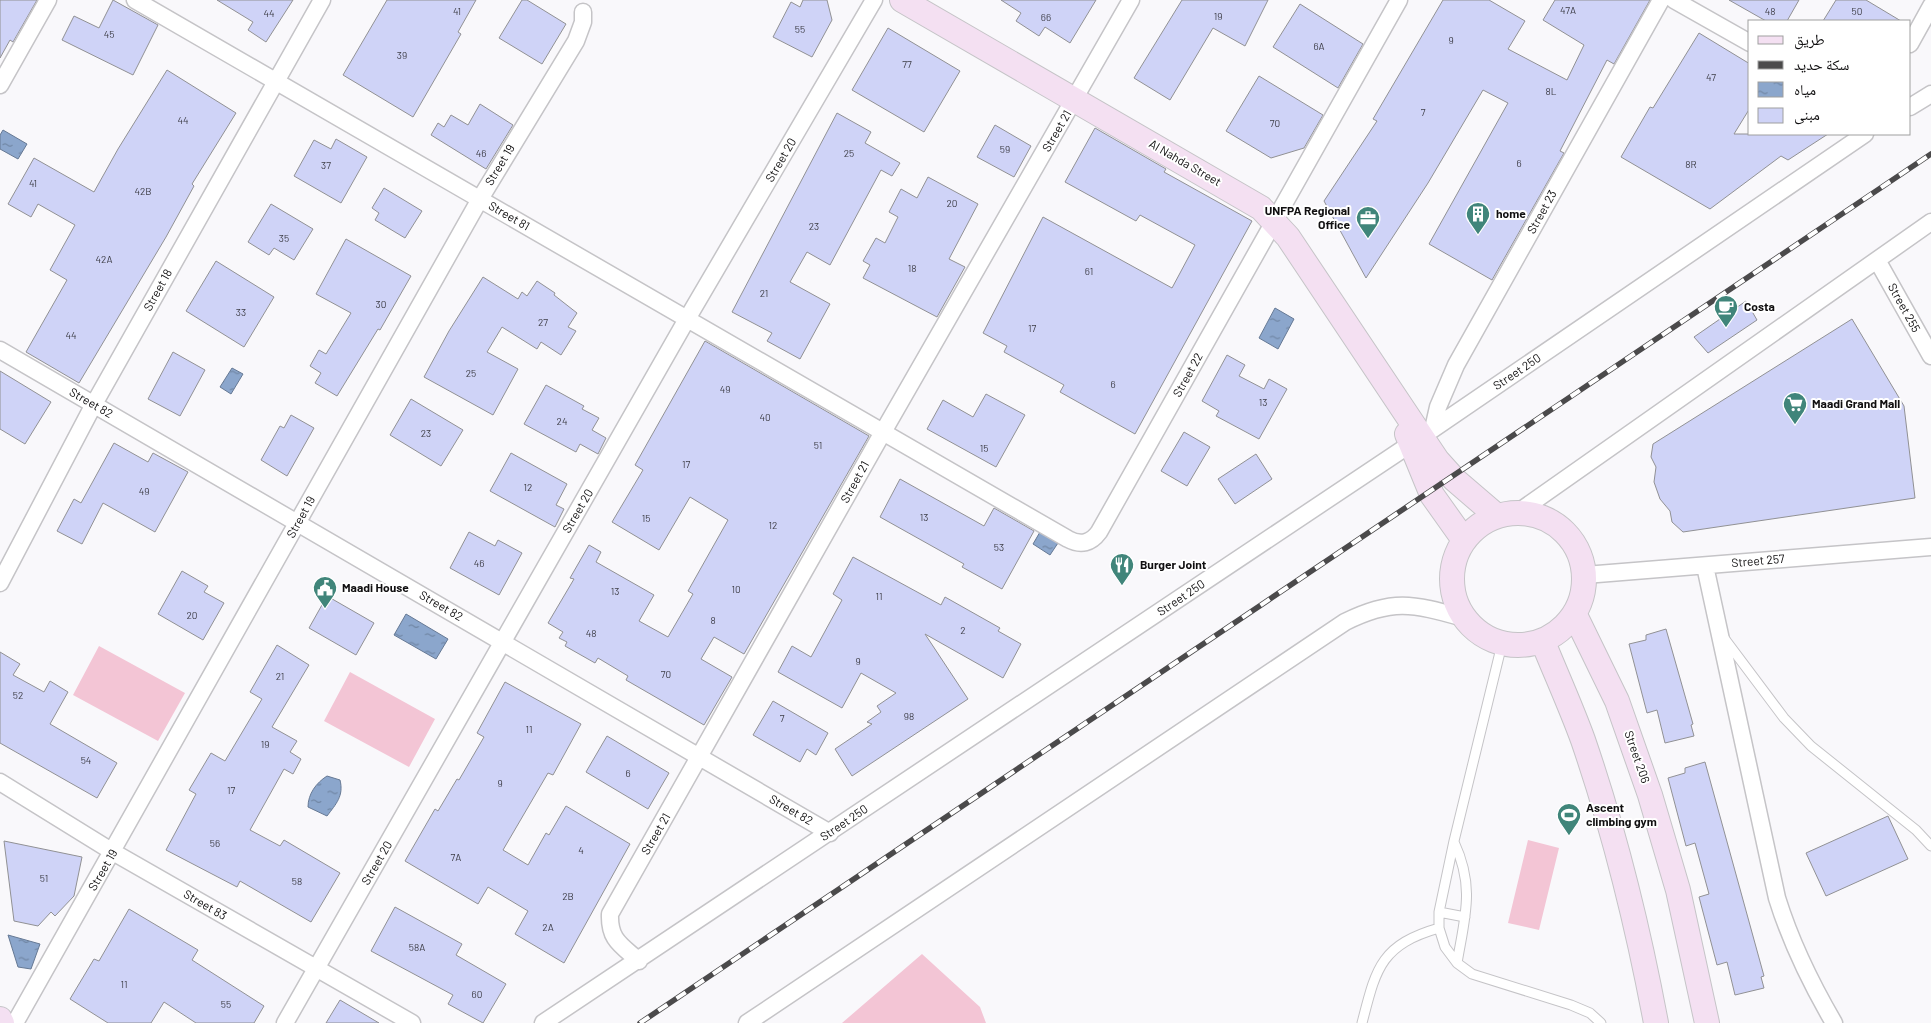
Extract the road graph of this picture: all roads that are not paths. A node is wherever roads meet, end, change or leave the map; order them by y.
1 (48, 0) edge
2 (135, 0) edge
3 (322, 0) edge
4 (874, 0) edge
5 (902, 0) edge
6 (1131, 0) edge
7 (1399, 0) edge
8 (1662, 0) edge
9 (1674, 0) edge
10 (1931, 6) edge
11 (583, 12) dead end
12 (1748, 42) edge
13 (1911, 42) edge
14 (275, 81) junction
15 (0, 85) edge
16 (1075, 99) junction
17 (1864, 135) edge
18 (480, 199) junction
19 (1274, 221) junction
20 (1931, 222) edge
21 (1878, 260) junction
22 (688, 319) junction
23 (0, 350) edge
24 (1931, 356) edge
25 (94, 404) junction
26 (883, 432) junction
27 (1421, 437) junction
28 (1507, 514) junction
29 (298, 523) junction
30 (1464, 540) junction
31 (1931, 548) edge
32 (1705, 566) junction
33 (1585, 575) junction
34 (0, 583) edge
35 (1575, 615) junction
36 (1464, 618) junction
37 (1719, 631) junction
38 (1543, 642) junction
39 (503, 643) junction
40 (1502, 644) junction
41 (700, 757) junction
42 (0, 782) edge
43 (830, 833) junction
44 (1454, 841) junction
45 (1931, 846) edge
46 (113, 852) junction
47 (1439, 912) junction
48 (1464, 917) junction
49 (1439, 928) junction
50 (639, 960) junction
51 (1456, 963) junction
52 (317, 968) junction
53 (0, 1019) edge
54 (2, 1023) edge
55 (15, 1023) edge
56 (285, 1023) edge
57 (412, 1023) edge
58 (543, 1023) edge
59 (747, 1023) edge
60 (1362, 1023) edge
61 (1601, 1023) edge
62 (1656, 1023) edge
63 (1707, 1023) edge
64 (1834, 1023) edge

1 - 15 street
2 - 14 street, Street 81
3 - 14 street, Street 18
4 - 22 street, Street 20
5 - 16 street, Al Nahda Street
6 - 16 street, Street 21
7 - 19 street, Street 22
8 - 27 street, Street 23
9 - 12 street
10 - 13 street
11 - 18 street, Street 19
14 - 18 street, Street 81
14 - 25 street, Street 18
16 - 19 street, Al Nahda Street
16 - 26 street, Street 21
17 - 27 street, Street 250
18 - 22 street, Street 81
18 - 29 street, Street 19
19 - 26 street, Street 22
19 - 27 street, Al Nahda Street
20 - 21 street
21 - 24 street, Street 255
21 - 28 street
22 - 26 street, Street 81
22 - 39 street, Street 20
23 - 25 street, Street 82
25 - 29 street, Street 82
25 - 34 street, Street 18
26 - 41 street, Street 21
27 - 28 street, Al Nahda Street
27 - 30 street, Al Nahda Street
27 - 43 street, Street 250
28 - 30 street
28 - 33 street
29 - 39 street, Street 82
29 - 46 street, Street 19
30 - 36 street
31 - 32 street, Street 257
32 - 33 street, Street 257
32 - 37 street
33 - 35 street
35 - 38 street
35 - 63 street, Street 206
36 - 40 street
36 - 59 street
37 - 45 lane
37 - 64 street
38 - 40 street
38 - 62 street
39 - 41 street, Street 82
39 - 52 street, Street 20
40 - 44 lane
41 - 43 street, Street 82
41 - 50 street, Street 21
42 - 46 street, Street 83
43 - 50 street, Street 250
44 - 47 lane
44 - 48 lane
46 - 52 street, Street 83
46 - 55 street, Street 19
47 - 48 lane
47 - 49 lane
48 - 51 lane
49 - 51 lane
49 - 60 lane
50 - 58 street, Street 250
51 - 61 lane
52 - 56 street, Street 20
52 - 57 street, Street 83
53 - 54 street

